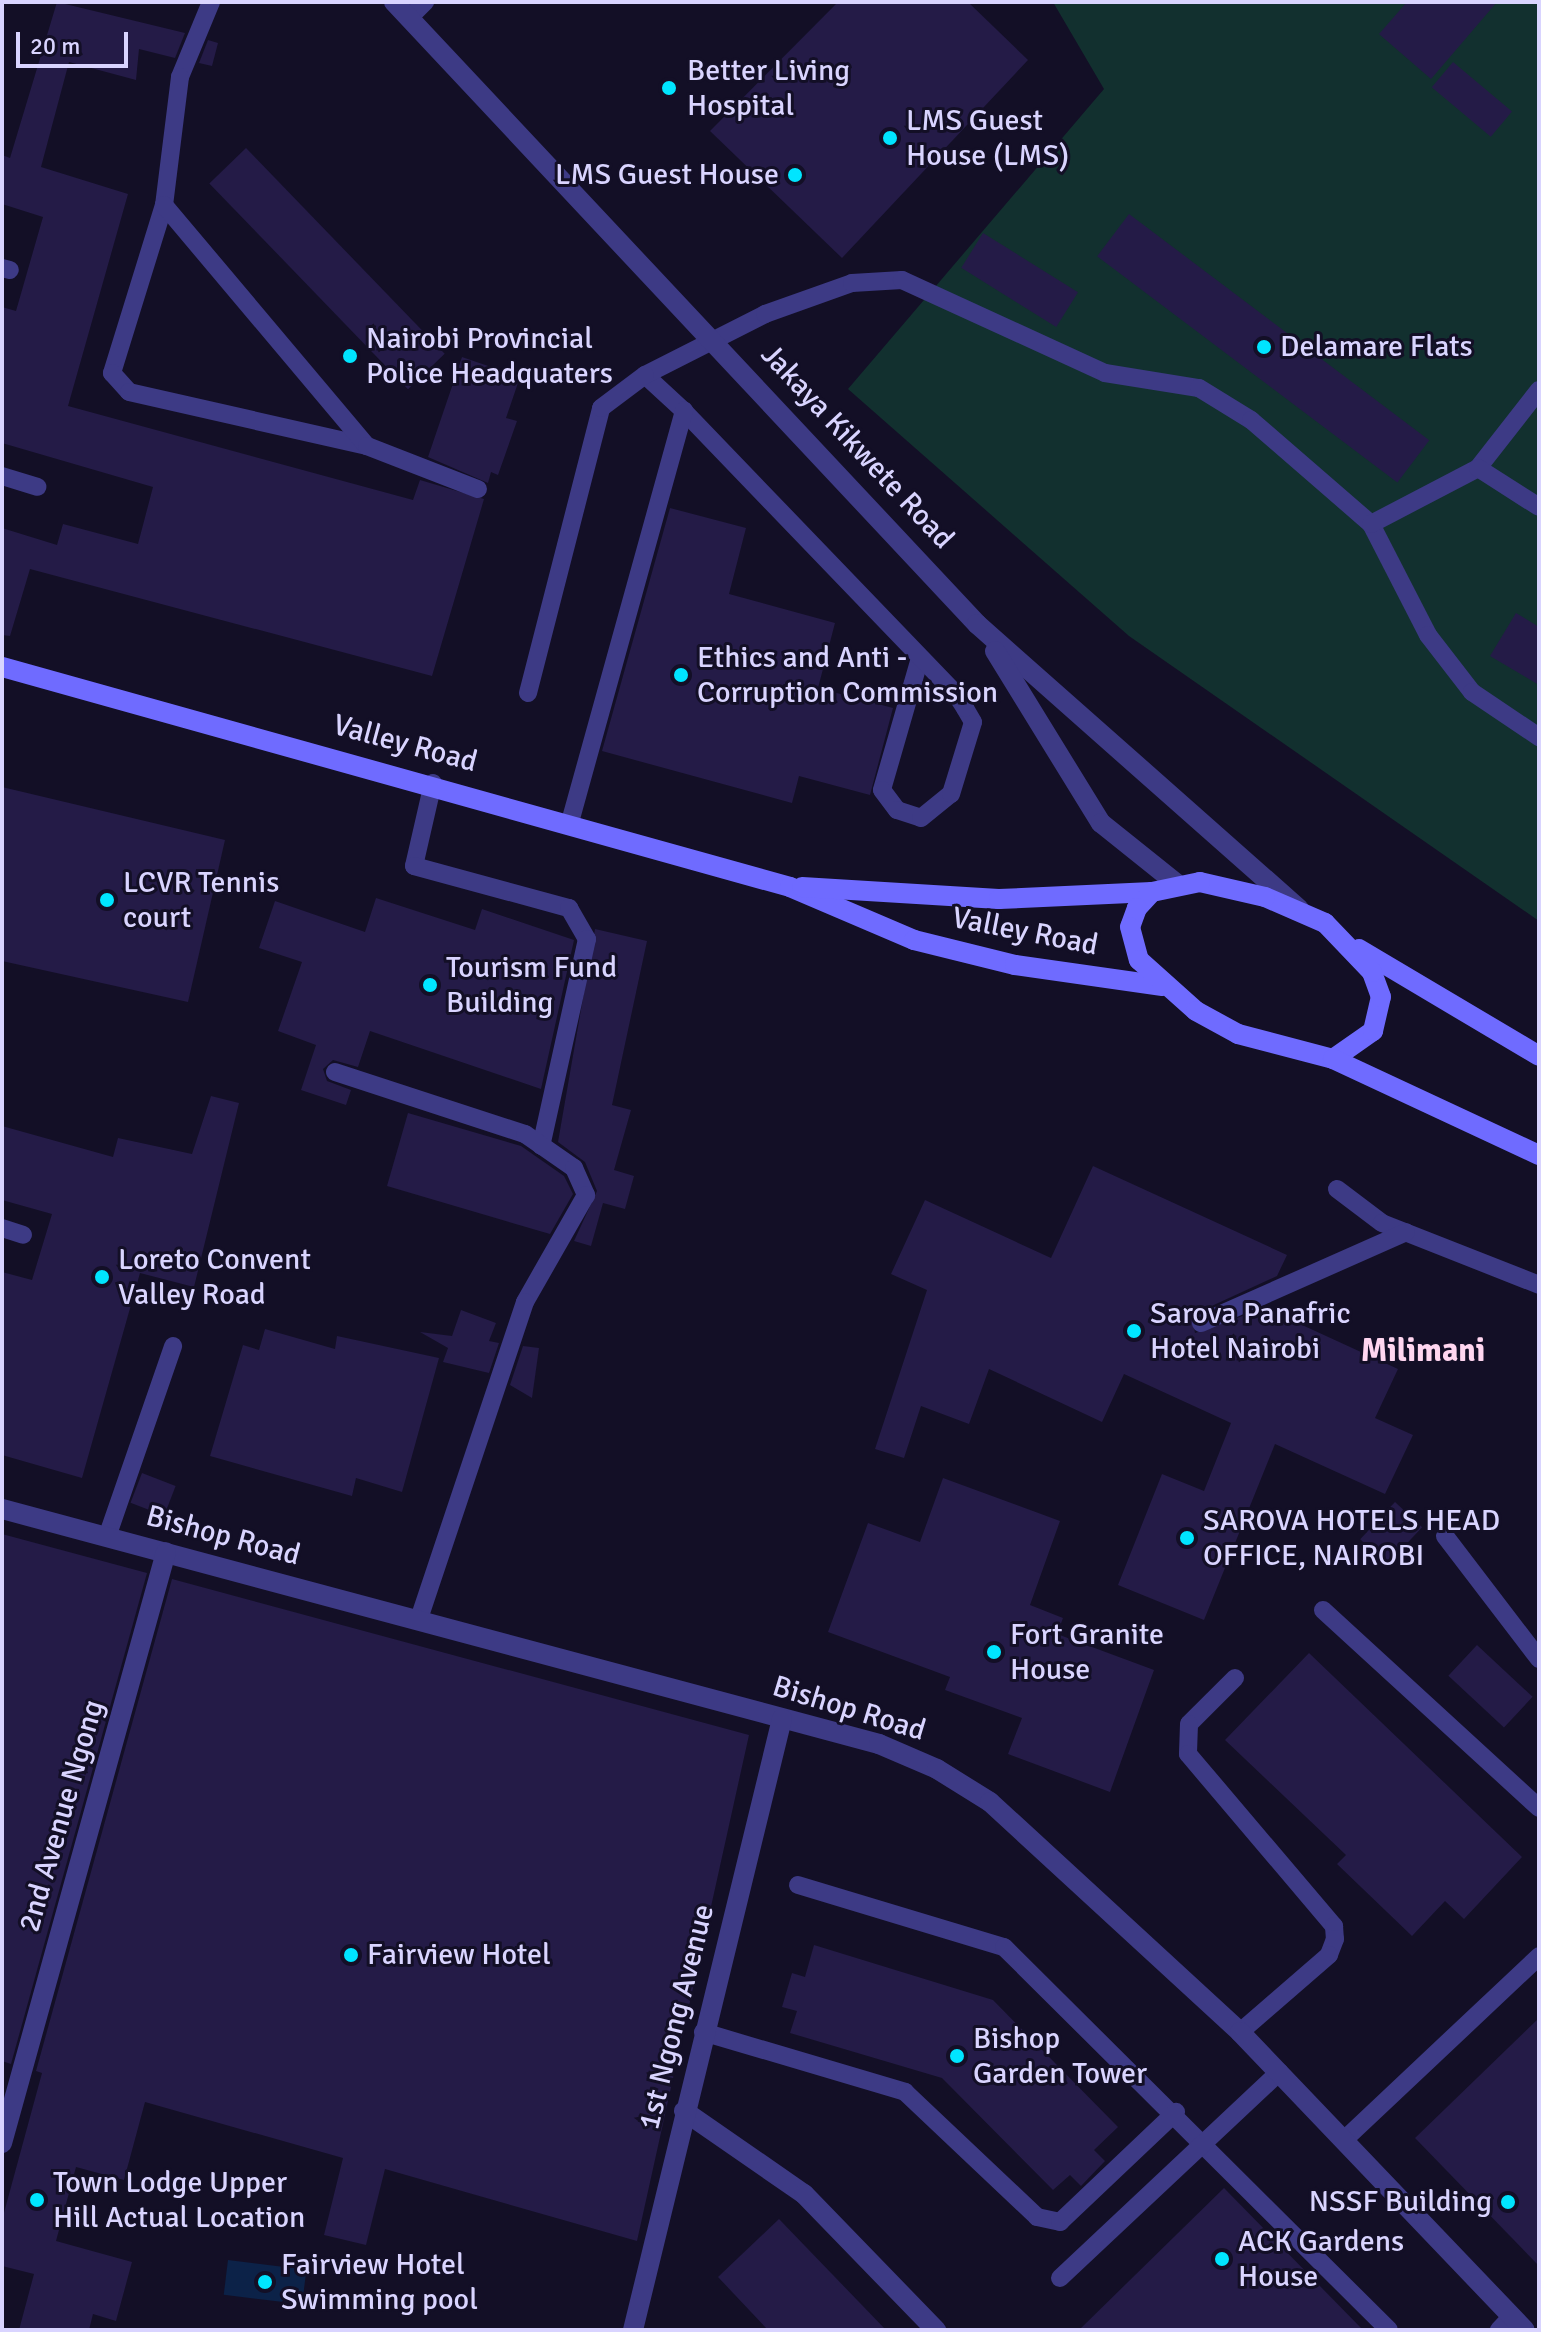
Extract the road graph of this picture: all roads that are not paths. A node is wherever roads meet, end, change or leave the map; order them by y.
1 (211, 2) edge
2 (394, 2) edge
3 (425, 2) edge
4 (409, 18) junction
5 (164, 205) junction
6 (713, 335) junction
7 (645, 375) junction
8 (1539, 390) edge
9 (684, 411) junction
10 (367, 446) junction
11 (1478, 468) junction
12 (2, 476) edge
13 (37, 487) dead end
14 (478, 489) dead end
15 (1539, 507) edge
16 (1371, 524) junction
17 (977, 624) junction
18 (920, 658) junction
19 (2, 667) edge
20 (528, 693) dead end
21 (1539, 737) edge
22 (433, 783) junction
23 (570, 822) junction
24 (1176, 883) junction
25 (790, 887) junction
26 (1152, 892) junction
27 (1299, 909) junction
28 (1351, 946) junction
29 (1163, 986) junction
30 (1539, 1056) edge
31 (1333, 1059) junction
32 (335, 1072) dead end
33 (541, 1146) junction
34 (1539, 1155) edge
35 (1337, 1189) dead end
36 (2, 1228) edge
37 (1406, 1232) junction
38 (23, 1235) dead end
39 (1539, 1285) edge
40 (1201, 1323) dead end
41 (173, 1346) dead end
42 (2, 1509) edge
43 (1445, 1536) dead end
44 (107, 1537) junction
45 (166, 1552) junction
46 (1323, 1610) dead end
47 (419, 1619) junction
48 (1539, 1659) edge
49 (1235, 1678) dead end
50 (782, 1719) junction
51 (1539, 1808) edge
52 (798, 1885) dead end
53 (1539, 1956) edge
54 (703, 2032) junction
55 (1240, 2032) junction
56 (1279, 2072) junction
57 (684, 2111) junction
58 (1176, 2112) junction
59 (1203, 2139) junction
60 (1344, 2140) junction
61 (2, 2143) edge
62 (1060, 2278) dead end
63 (1512, 2325) edge
64 (633, 2330) edge
65 (936, 2330) edge
66 (1389, 2330) edge

1 - 5 lane
2 - 4 street, Jakaya Kikwete Road
3 - 4 lane
4 - 6 street, Jakaya Kikwete Road
5 - 10 lane
5 - 10 lane
6 - 7 lane
6 - 16 lane
6 - 17 street, Jakaya Kikwete Road
7 - 9 lane
7 - 20 lane
8 - 11 lane
9 - 18 lane
9 - 23 lane
10 - 14 lane
11 - 15 lane
11 - 16 lane
12 - 13 lane
16 - 21 lane
17 - 24 street
17 - 27 street, Jakaya Kikwete Road
18 - 18 lane
19 - 22 main road, Valley Road
22 - 23 main road, Valley Road
22 - 33 lane
23 - 25 main road, Valley Road
24 - 26 main road, Valley Road
24 - 27 main road
25 - 26 main road, Valley Road
25 - 29 main road, Valley Road
26 - 29 main road
27 - 28 main road
28 - 30 main road
28 - 31 main road
29 - 31 main road
31 - 34 main road
32 - 33 lane
33 - 47 lane
35 - 37 lane
36 - 38 lane
37 - 39 lane
37 - 40 lane
41 - 44 lane
42 - 44 street, Bishop Road
43 - 48 lane
44 - 45 street, Bishop Road
45 - 47 street, Bishop Road
45 - 61 street, 2nd Avenue Ngong
46 - 51 lane
47 - 50 street, Bishop Road
49 - 55 lane
50 - 54 street, 1st Ngong Avenue
50 - 55 street, Bishop Road
52 - 58 lane
53 - 60 lane
54 - 57 street, 1st Ngong Avenue
54 - 58 lane
55 - 56 street, Bishop Road
56 - 59 lane
56 - 60 street, Bishop Road
57 - 64 street, 1st Ngong Avenue
57 - 65 street
58 - 59 lane
59 - 62 lane
59 - 66 lane
60 - 63 street, Bishop Road

